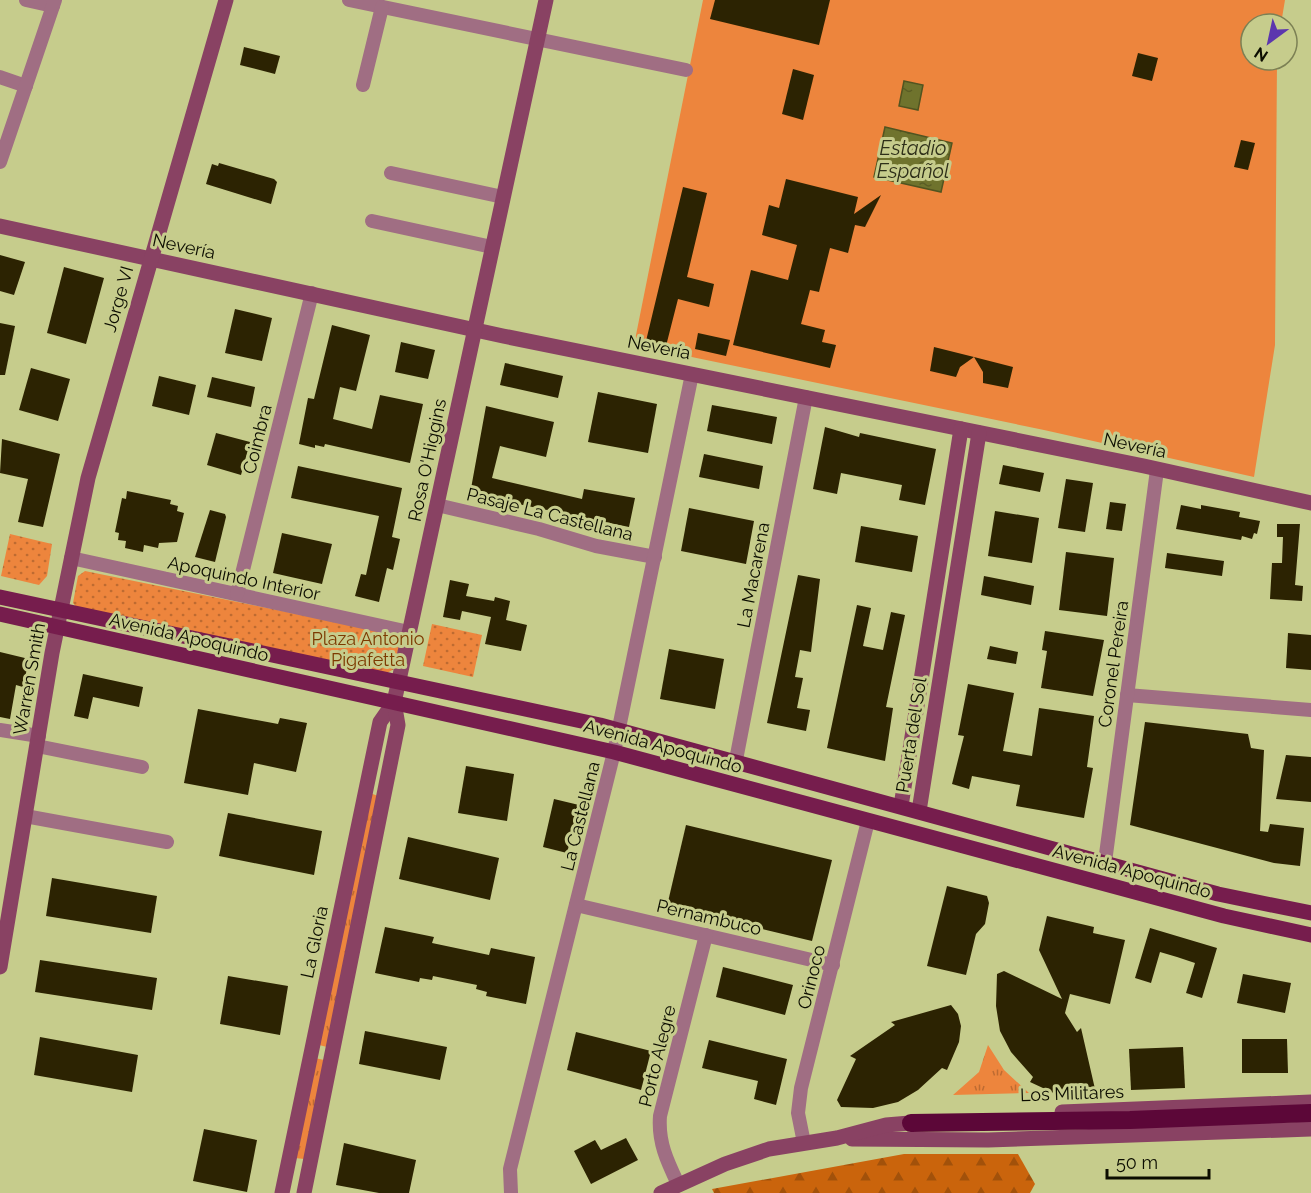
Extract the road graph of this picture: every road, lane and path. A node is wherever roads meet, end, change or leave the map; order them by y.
1 (26, 0) edge
2 (226, 0) edge
3 (349, 0) edge
4 (546, 0) edge
5 (54, 3) edge
6 (382, 7) junction
7 (537, 39) junction
8 (686, 70) dead end
9 (0, 77) edge
10 (363, 85) dead end
11 (26, 86) junction
12 (0, 162) edge
13 (391, 173) dead end
14 (503, 197) junction
15 (372, 221) dead end
16 (0, 226) edge
17 (492, 247) junction
18 (150, 258) junction
19 (312, 293) junction
20 (475, 330) junction
21 (692, 374) junction
22 (806, 397) junction
23 (961, 429) junction
24 (979, 433) junction
25 (1157, 470) junction
26 (1311, 503) edge
27 (437, 505) junction
28 (942, 552) junction
29 (959, 555) junction
30 (655, 557) junction
31 (71, 558) junction
32 (237, 594) junction
33 (0, 597) edge
34 (60, 611) junction
35 (0, 614) edge
36 (57, 628) junction
37 (409, 632) junction
38 (924, 662) junction
39 (942, 665) junction
40 (399, 680) junction
41 (1127, 695) junction
42 (394, 702) junction
43 (1311, 710) edge
44 (0, 730) edge
45 (619, 730) junction
46 (38, 741) junction
47 (614, 752) junction
48 (736, 760) junction
49 (142, 767) dead end
50 (367, 787) junction
51 (384, 792) junction
52 (901, 806) junction
53 (919, 811) junction
54 (25, 816) junction
55 (868, 820) junction
56 (167, 842) dead end
57 (1105, 862) junction
58 (576, 905) junction
59 (1311, 913) edge
60 (706, 935) junction
61 (1311, 935) edge
62 (834, 965) junction
63 (0, 967) edge
64 (312, 1050) junction
65 (332, 1054) junction
66 (1311, 1102) edge
67 (1311, 1113) edge
68 (911, 1123) junction
69 (1311, 1129) edge
70 (837, 1138) junction
71 (804, 1143) junction
72 (288, 1164) junction
73 (309, 1168) junction
74 (678, 1184) junction
75 (282, 1193) edge
76 (304, 1193) edge
77 (511, 1193) edge
78 (661, 1193) edge

1 - 5 street
2 - 18 street, Jorge VI
3 - 6 street
4 - 7 street, Rosa O'Higgins
5 - 11 street
6 - 7 street
6 - 10 street
7 - 8 street
7 - 14 street, Rosa O'Higgins
9 - 11 street
11 - 12 street
13 - 14 street
14 - 17 street, Rosa O'Higgins
15 - 17 street
16 - 18 street, Nevería
17 - 20 street, Rosa O'Higgins
18 - 19 street, Nevería
18 - 31 street, Jorge VI
19 - 20 street, Nevería
19 - 32 street, Coimbra
20 - 21 street, Nevería
20 - 27 street, Rosa O'Higgins
21 - 22 street, Nevería
21 - 30 street, La Castellana
22 - 23 street, Nevería
22 - 48 street, La Macarena
23 - 24 street, Nevería
23 - 28 street, Puerta del Sol
24 - 25 street, Nevería
24 - 29 street, Puerta del Sol
25 - 26 street, Nevería
25 - 41 street, Coronel Pereira
27 - 30 street, Pasaje La Castellana
27 - 37 street, Rosa O'Higgins
28 - 29 street
28 - 38 street, Puerta del Sol
29 - 39 street, Puerta del Sol
30 - 45 street, La Castellana
31 - 32 street, Apoquindo Interior
31 - 34 street, Jorge VI
32 - 37 street, Apoquindo Interior
33 - 34 main road, Avenida Apoquindo
34 - 36 street, Warren Smith
34 - 40 main road, Avenida Apoquindo
35 - 36 main road, Avenida Apoquindo
36 - 42 main road, Avenida Apoquindo
36 - 46 street, Warren Smith
37 - 40 street, Rosa O'Higgins
38 - 39 street, Puerta del Sol
38 - 52 street, Puerta del Sol
39 - 53 street, Puerta del Sol
40 - 42 street, La Gloria
40 - 45 main road, Avenida Apoquindo
41 - 43 street
41 - 57 street, Coronel Pereira
42 - 47 main road, Avenida Apoquindo
42 - 50 street, La Gloria
42 - 51 street, La Gloria
44 - 46 street
45 - 47 street, La Castellana
45 - 48 main road, Avenida Apoquindo
46 - 49 street
46 - 54 street, Warren Smith
47 - 55 main road, Avenida Apoquindo
47 - 58 street, La Castellana
48 - 52 main road, Avenida Apoquindo
50 - 51 street
50 - 64 street, La Gloria
51 - 65 street, La Gloria
52 - 53 main road, Avenida Apoquindo
53 - 57 main road, Avenida Apoquindo
54 - 56 street
54 - 63 street, Warren Smith
55 - 61 main road, Avenida Apoquindo
55 - 62 street, Orinoco
57 - 59 main road, Avenida Apoquindo
58 - 60 street, Pernambuco
58 - 77 street, La Castellana
60 - 62 street, Pernambuco
60 - 74 street, Porto Alegre
62 - 71 street, Orinoco
64 - 65 street
64 - 72 street, La Gloria
65 - 73 street, La Gloria
66 - 68 street, Los Militares
67 - 68 highway
68 - 70 street, Los Militares
69 - 70 street, Los Militares
70 - 71 street, Los Militares
71 - 74 street, Los Militares
72 - 73 street
72 - 75 street, La Gloria
73 - 76 street, La Gloria
74 - 78 street, Los Militares

